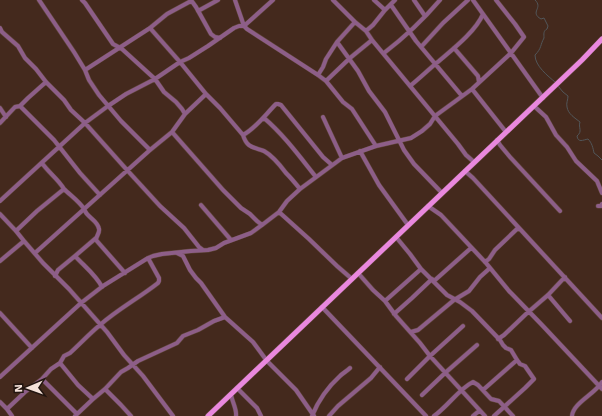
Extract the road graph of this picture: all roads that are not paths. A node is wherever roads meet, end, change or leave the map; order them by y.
1 (39, 0) edge
2 (218, 0) edge
3 (235, 0) edge
4 (273, 0) edge
5 (333, 0) edge
6 (374, 0) edge
7 (395, 0) edge
8 (414, 0) edge
9 (440, 0) edge
10 (468, 0) edge
11 (473, 0) edge
12 (496, 0) edge
13 (85, 1) edge
14 (191, 1) edge
15 (391, 5) junction
16 (385, 10) junction
17 (198, 11) junction
18 (483, 14) junction
19 (425, 16) junction
20 (355, 22) junction
21 (244, 26) junction
22 (150, 28) junction
23 (1, 31) edge
24 (366, 31) junction
25 (410, 32) junction
26 (220, 38) junction
27 (602, 39) edge
28 (372, 40) junction
29 (338, 42) junction
30 (600, 45) edge
31 (421, 47) junction
32 (120, 48) junction
33 (454, 48) junction
34 (384, 53) junction
35 (512, 53) junction
36 (350, 58) junction
37 (180, 62) junction
38 (435, 65) junction
39 (85, 70) junction
40 (318, 75) junction
41 (155, 79) junction
42 (326, 81) junction
43 (46, 82) junction
44 (479, 82) junction
45 (410, 86) junction
46 (472, 89) junction
47 (206, 94) junction
48 (462, 96) junction
49 (543, 98) junction
50 (20, 106) junction
51 (108, 106) junction
52 (534, 106) junction
53 (0, 108) edge
54 (185, 114) junction
55 (435, 116) junction
56 (6, 117) junction
57 (322, 117) dead end
58 (264, 118) junction
59 (0, 123) edge
60 (85, 123) junction
61 (172, 132) junction
62 (506, 132) junction
63 (243, 135) junction
64 (498, 140) junction
65 (400, 141) junction
66 (376, 146) junction
67 (59, 147) junction
68 (150, 150) junction
69 (360, 151) junction
70 (342, 158) junction
71 (474, 162) junction
72 (42, 163) junction
73 (332, 165) junction
74 (127, 170) junction
75 (465, 171) junction
76 (316, 177) junction
77 (64, 189) junction
78 (300, 189) junction
79 (442, 193) junction
80 (602, 193) edge
81 (100, 194) junction
82 (0, 201) edge
83 (201, 206) dead end
84 (428, 206) junction
85 (84, 208) junction
86 (560, 211) dead end
87 (279, 212) junction
88 (0, 214) edge
89 (262, 225) junction
90 (408, 225) junction
91 (518, 228) junction
92 (16, 231) junction
93 (396, 237) junction
94 (96, 238) junction
95 (231, 240) junction
96 (24, 241) junction
97 (471, 248) junction
98 (203, 250) junction
99 (177, 252) junction
100 (35, 253) junction
101 (75, 256) junction
102 (148, 258) junction
103 (0, 262) edge
104 (485, 262) junction
105 (490, 268) junction
106 (421, 269) junction
107 (125, 273) junction
108 (358, 273) junction
109 (55, 276) junction
110 (565, 277) junction
111 (352, 279) junction
112 (433, 280) junction
113 (102, 287) junction
114 (548, 296) junction
115 (454, 300) junction
116 (385, 301) junction
117 (81, 303) junction
118 (322, 307) junction
119 (530, 311) junction
120 (0, 313) edge
121 (394, 314) junction
122 (225, 317) junction
123 (602, 318) edge
124 (570, 320) dead end
125 (100, 325) junction
126 (463, 326) dead end
127 (411, 332) junction
128 (498, 339) junction
129 (477, 345) dead end
130 (32, 348) junction
131 (430, 356) junction
132 (517, 360) junction
133 (267, 361) junction
134 (60, 363) junction
135 (134, 365) junction
136 (380, 367) junction
137 (350, 368) dead end
138 (445, 373) junction
139 (0, 377) edge
140 (42, 379) junction
141 (407, 379) dead end
142 (601, 386) edge
143 (237, 388) junction
144 (105, 389) junction
145 (461, 390) junction
146 (483, 390) junction
147 (231, 394) junction
148 (422, 395) dead end
149 (93, 399) junction
150 (0, 402) edge
151 (504, 407) junction
152 (7, 409) junction
153 (480, 411) junction
154 (76, 415) edge
155 (313, 415) edge
156 (12, 416) edge
157 (131, 416) edge
158 (173, 416) edge
159 (208, 416) edge
160 (236, 416) edge
161 (261, 416) edge
162 (329, 416) edge
163 (426, 416) edge
164 (434, 416) edge
165 (473, 416) edge
166 (485, 416) edge
167 (494, 416) edge
168 (513, 416) edge
169 (572, 416) edge

1 - 39 street
2 - 17 street
3 - 21 street
4 - 21 street
5 - 20 street
6 - 16 street
7 - 15 street
8 - 19 street
9 - 19 street
10 - 31 street
11 - 18 street
12 - 35 street
13 - 32 street
14 - 17 street
14 - 22 street
15 - 16 street
15 - 25 street
16 - 24 street
17 - 26 street
18 - 33 street
18 - 35 street
19 - 25 street
20 - 24 street
20 - 29 street
21 - 26 street
21 - 40 street
22 - 32 street
22 - 37 street
23 - 43 street
24 - 28 street
25 - 31 street
25 - 34 street
26 - 37 street
27 - 30 main road
28 - 34 street
28 - 36 street
29 - 36 street
29 - 40 street
30 - 49 main road
31 - 38 street
32 - 39 street
32 - 41 street
33 - 38 street
33 - 44 street
34 - 45 street
35 - 44 street
35 - 49 street
36 - 42 street
36 - 65 street
37 - 41 street
37 - 47 street
38 - 45 street
38 - 48 street
39 - 51 street
40 - 42 street
41 - 51 street
41 - 54 street
42 - 66 street
43 - 50 street
43 - 60 street
44 - 46 street
45 - 55 street
46 - 48 street
46 - 62 street
47 - 54 street
47 - 63 street
48 - 55 street
49 - 52 main road
50 - 56 street
50 - 67 street
51 - 60 street
51 - 68 street
52 - 62 main road
52 - 80 street
53 - 56 street
54 - 61 street
55 - 65 street
55 - 71 street
56 - 59 street
57 - 70 street
58 - 63 street
58 - 73 street
58 - 76 street
60 - 67 street
60 - 74 street
61 - 68 street
61 - 89 street
62 - 64 main road
63 - 78 street
64 - 71 main road
64 - 86 street
65 - 66 street
65 - 79 street
66 - 69 street
67 - 72 street
67 - 81 street
68 - 74 street
69 - 70 street
69 - 90 street
70 - 73 street
71 - 75 main road
72 - 77 street
72 - 82 street
73 - 76 street
74 - 81 street
74 - 98 street
75 - 79 main road
75 - 91 street
76 - 78 street
77 - 85 street
77 - 92 street
78 - 87 street
79 - 84 main road
81 - 85 street
83 - 95 street
84 - 90 main road
84 - 97 street
85 - 94 street
85 - 100 street
87 - 89 street
87 - 111 street
88 - 92 street
89 - 95 street
90 - 93 main road
91 - 104 street
91 - 110 street
92 - 96 street
93 - 106 street
93 - 108 main road
94 - 101 street
94 - 107 street
95 - 98 street
96 - 100 street
96 - 103 street
97 - 104 street
97 - 112 street
98 - 99 street
99 - 102 street
99 - 122 street
100 - 109 street
101 - 109 street
101 - 113 street
102 - 107 street
102 - 125 street
104 - 105 street
105 - 115 street
105 - 119 street
106 - 112 street
106 - 116 street
107 - 113 street
108 - 111 main road
108 - 116 street
109 - 117 street
110 - 114 street
110 - 123 street
111 - 118 main road
112 - 115 street
112 - 121 street
113 - 117 street
114 - 119 street
114 - 124 street
115 - 127 street
115 - 128 street
116 - 121 street
117 - 125 street
117 - 130 street
118 - 133 main road
118 - 136 street
119 - 128 street
119 - 142 street
120 - 130 street
121 - 127 street
122 - 133 street
122 - 135 street
125 - 134 street
125 - 135 street
126 - 131 street
127 - 131 street
128 - 132 street
129 - 138 street
130 - 139 street
131 - 138 street
131 - 141 street
132 - 146 street
132 - 151 street
133 - 143 main road
133 - 155 street
134 - 140 street
134 - 149 street
135 - 144 street
135 - 158 street
136 - 162 street
136 - 163 street
137 - 155 street
138 - 145 street
138 - 148 street
140 - 152 street
140 - 154 street
142 - 169 street
143 - 147 main road
143 - 161 street
144 - 149 street
144 - 157 street
145 - 146 street
145 - 153 street
145 - 164 street
146 - 151 street
147 - 159 main road
147 - 160 street
149 - 154 street
150 - 152 street
151 - 167 street
151 - 168 street
152 - 156 street
153 - 165 street
153 - 166 street

